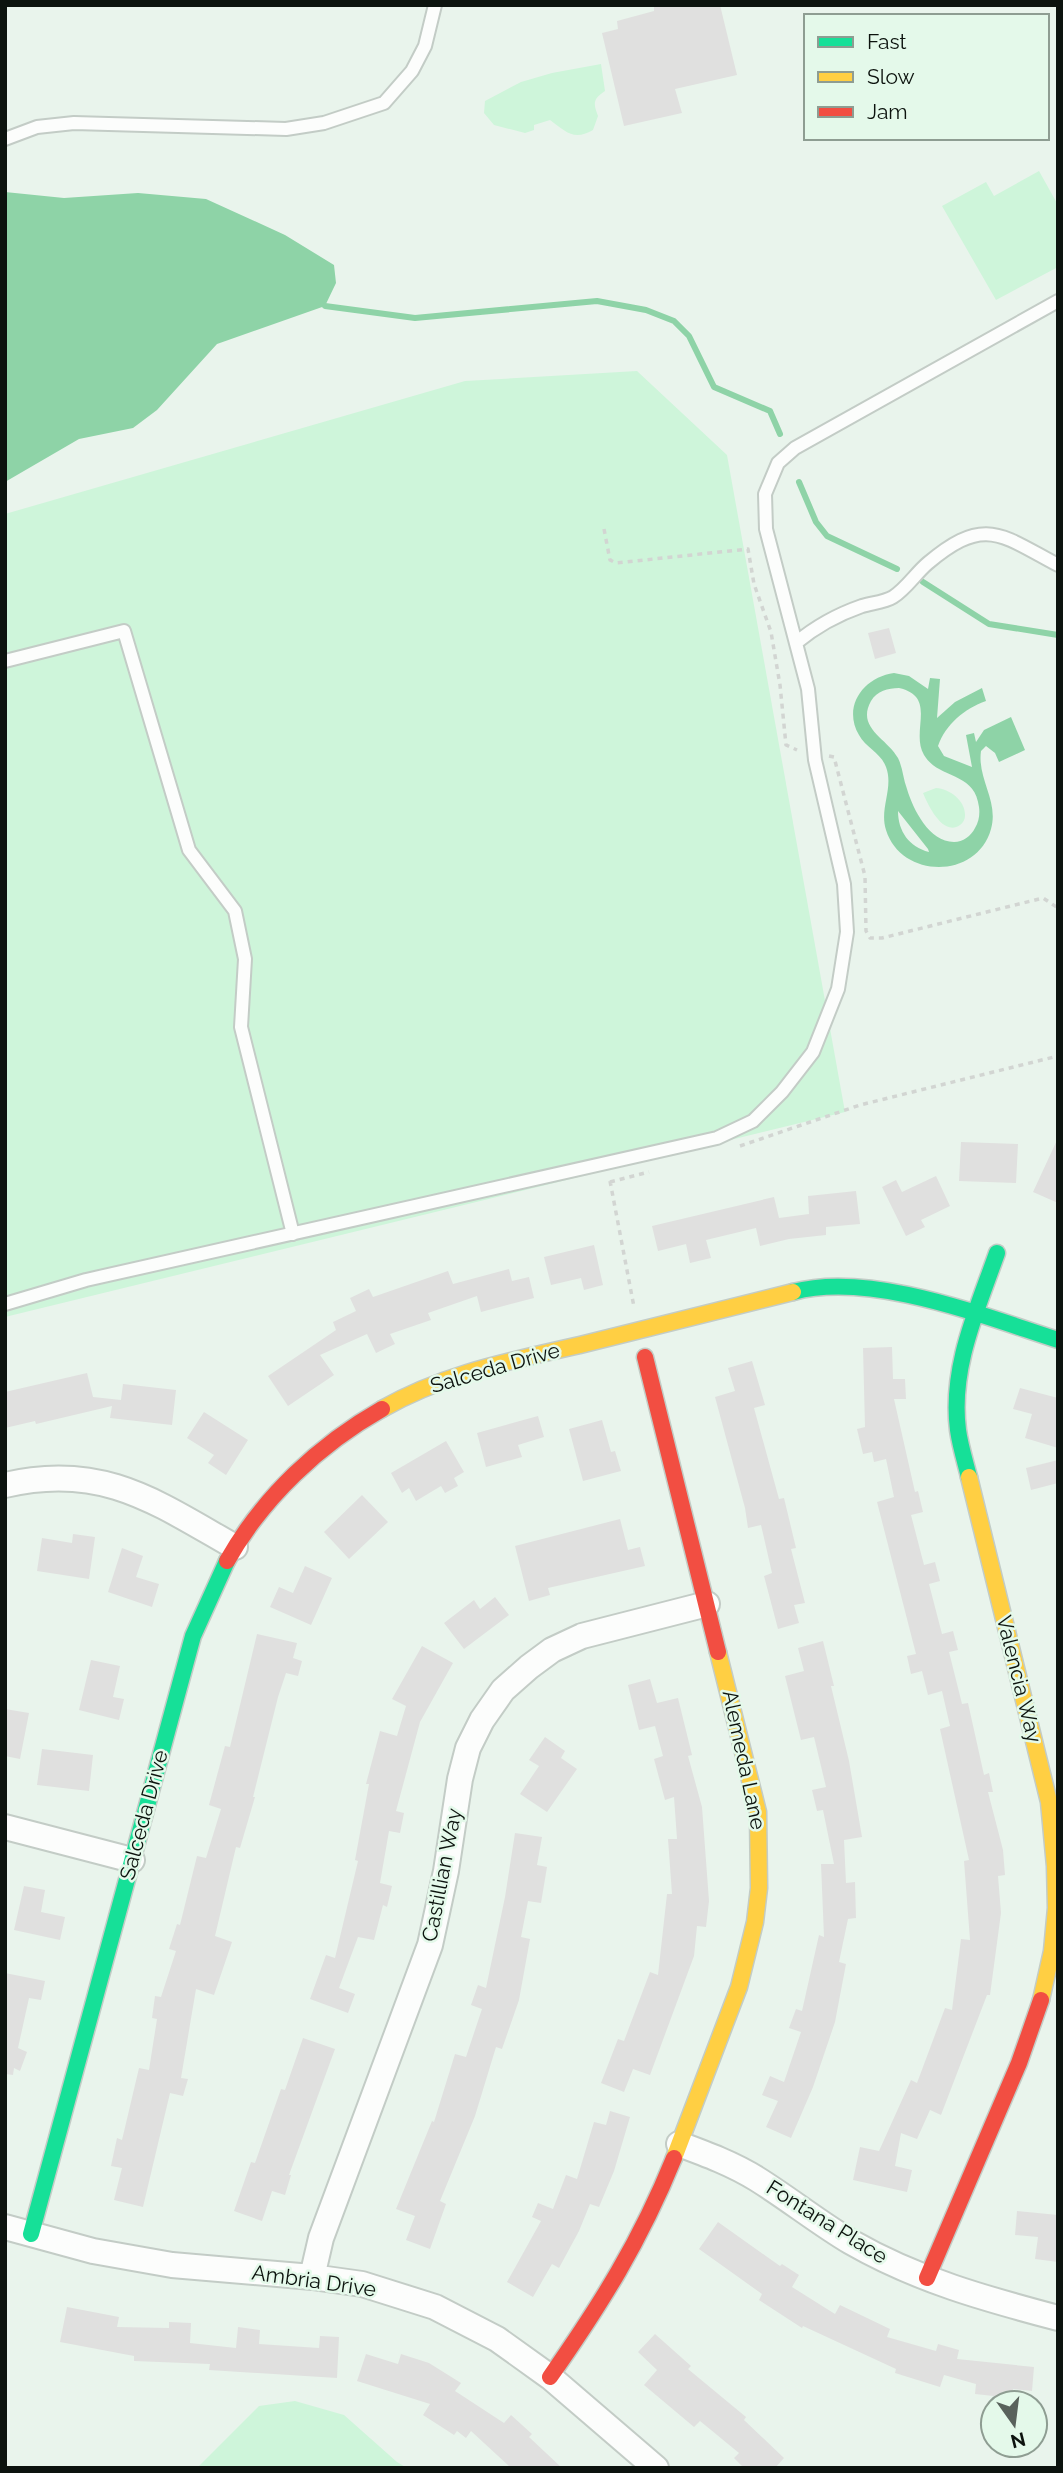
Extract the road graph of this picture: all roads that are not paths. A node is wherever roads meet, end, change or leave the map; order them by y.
1 (435, 5) edge
2 (5, 139) edge
3 (1058, 301) edge
4 (1058, 565) edge
5 (796, 643) junction
6 (5, 661) edge
7 (293, 1234) junction
8 (997, 1253) dead end
9 (5, 1304) edge
10 (976, 1314) junction
11 (1058, 1340) edge
12 (645, 1357) dead end
13 (5, 1485) edge
14 (235, 1547) junction
15 (708, 1604) junction
16 (5, 1827) edge
17 (132, 1860) junction
18 (679, 2144) junction
19 (5, 2227) edge
20 (30, 2234) junction
21 (312, 2277) junction
22 (927, 2278) junction
23 (1058, 2318) edge
24 (550, 2377) junction
25 (656, 2468) edge

1 - 2 lane
3 - 5 lane
4 - 5 lane
5 - 7 lane
6 - 7 lane
7 - 9 lane
8 - 10 street, Valencia Way
10 - 11 street, Salceda Drive
10 - 14 street, Salceda Drive
10 - 22 street, Valencia Way
12 - 15 street, Alemeda Lane
13 - 14 street
14 - 17 street, Salceda Drive
15 - 18 street, Alemeda Lane
15 - 21 street, Castillian Way
16 - 17 street
17 - 20 street, Salceda Drive
18 - 22 street, Fontana Place
18 - 24 street, Alemeda Lane
19 - 20 street, Ambria Drive
20 - 21 street, Ambria Drive
21 - 24 street, Ambria Drive
22 - 23 street, Fontana Place
24 - 25 street, Ambria Drive

